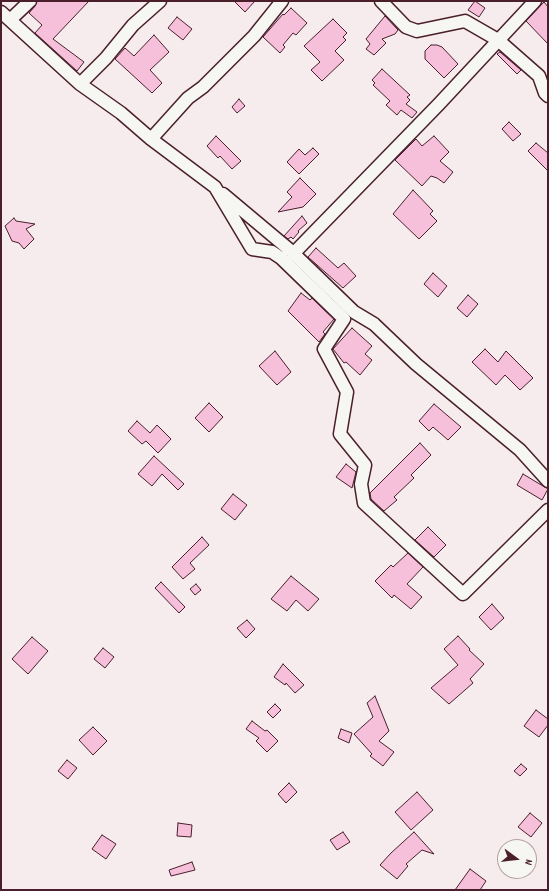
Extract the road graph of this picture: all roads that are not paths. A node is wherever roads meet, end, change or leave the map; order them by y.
1 (30, 1) edge
2 (160, 1) edge
3 (282, 1) edge
4 (381, 1) edge
5 (535, 1) edge
6 (6, 16) edge
7 (498, 40) junction
8 (80, 84) junction
9 (548, 96) edge
10 (151, 139) junction
11 (215, 187) junction
12 (293, 254) junction
13 (548, 481) edge
14 (548, 510) edge

1 - 6 street
2 - 8 street
3 - 10 street
4 - 7 street
5 - 7 street
6 - 8 street
7 - 9 street
7 - 12 street
8 - 10 street
10 - 11 street
11 - 12 street
11 - 14 street
12 - 13 street

